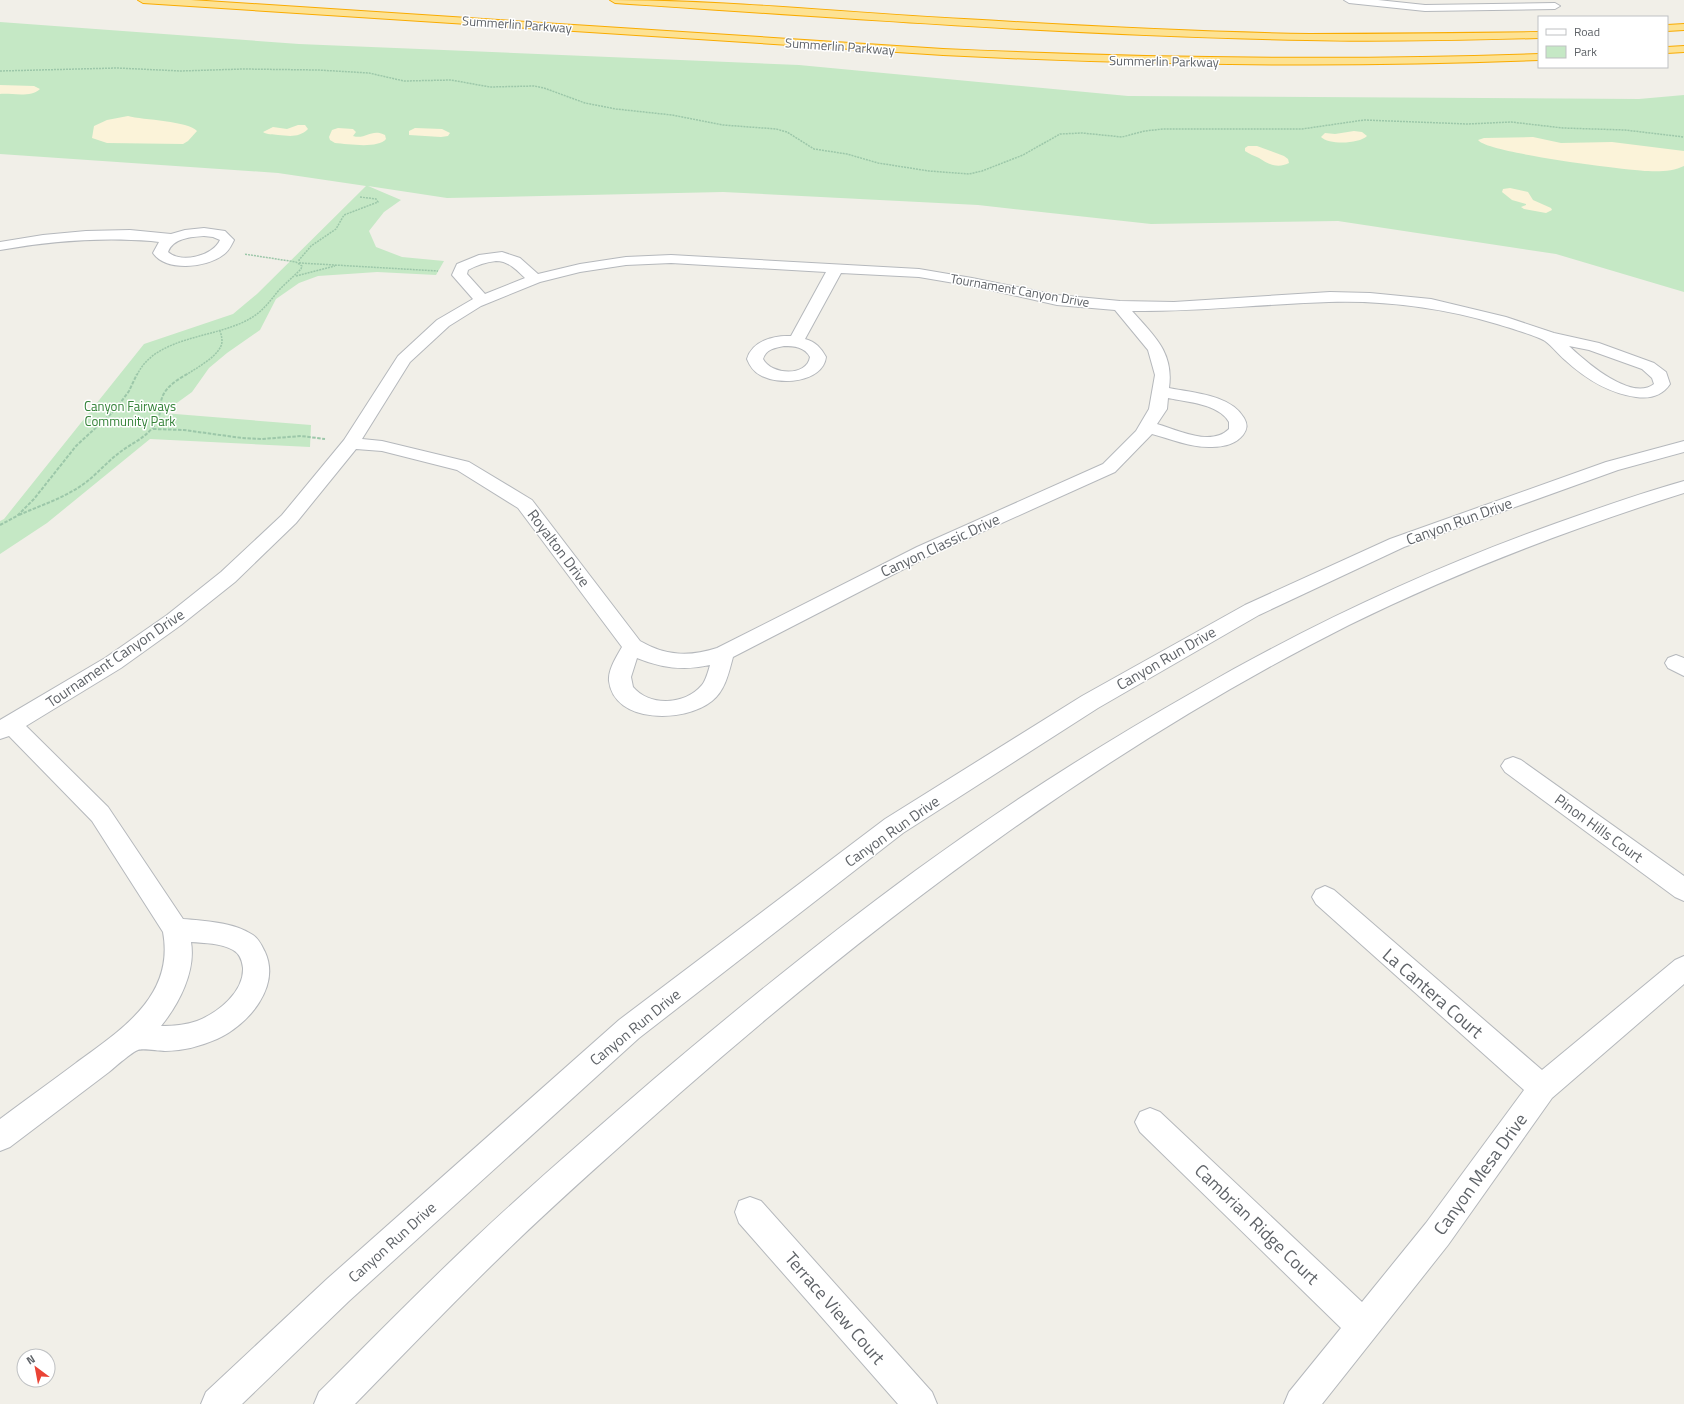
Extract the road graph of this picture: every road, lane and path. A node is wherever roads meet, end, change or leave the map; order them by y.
1 (143, 0) edge
2 (615, 0) edge
3 (1349, 0) edge
4 (1555, 6) dead end
5 (1684, 27) edge
6 (1668, 28) edge
7 (1538, 35) edge
8 (1684, 49) edge
9 (1668, 50) edge
10 (1538, 57) edge
11 (0, 71) edge
12 (1684, 137) edge
13 (360, 197) dead end
14 (173, 239) junction
15 (0, 246) edge
16 (222, 250) junction
17 (300, 263) junction
18 (342, 264) junction
19 (836, 268) junction
20 (459, 272) junction
21 (295, 276) junction
22 (535, 279) junction
23 (483, 300) junction
24 (1120, 306) junction
25 (220, 331) junction
26 (1550, 337) junction
27 (796, 342) dead end
28 (1161, 392) junction
29 (1147, 427) junction
30 (153, 429) junction
31 (351, 443) junction
32 (1684, 446) edge
33 (1684, 487) edge
34 (17, 516) junction
35 (0, 525) edge
36 (633, 646) junction
37 (724, 653) junction
38 (675, 661) joint
39 (6, 728) edge
40 (1513, 766) dead end
41 (1684, 890) edge
42 (1324, 898) dead end
43 (175, 929) junction
44 (1684, 968) edge
45 (133, 1037) junction
46 (1542, 1088) junction
47 (1150, 1122) dead end
48 (0, 1137) edge
49 (750, 1212) dead end
50 (1363, 1326) junction
51 (218, 1404) edge
52 (331, 1404) edge
53 (920, 1404) edge
54 (1301, 1404) edge

1 - 10 highway, Summerlin Parkway
2 - 7 highway, Summerlin Parkway
3 - 4 street
5 - 6 highway
8 - 9 highway
11 - 12 path
13 - 17 path
14 - 15 street
14 - 16 street
14 - 16 street
16 - 17 path
17 - 18 path
17 - 21 path
18 - 20 path
18 - 21 path
19 - 22 street, Tournament Canyon Drive
19 - 24 street, Tournament Canyon Drive
19 - 27 street
20 - 22 street
20 - 23 street
21 - 25 path
22 - 23 street, Tournament Canyon Drive
23 - 31 street, Tournament Canyon Drive
24 - 26 street, Tournament Canyon Drive
24 - 28 street, Canyon Classic Drive
25 - 30 path
25 - 34 path
26 - 26 street, Tournament Canyon Drive
28 - 29 street, Canyon Classic Drive
28 - 29 street
29 - 37 street, Canyon Classic Drive
30 - 31 path
30 - 34 path
31 - 36 street, Royalton Drive
31 - 39 street, Tournament Canyon Drive
32 - 51 street, Canyon Run Drive
33 - 52 street
34 - 35 path
36 - 37 street
36 - 38 street, Royalton Drive
37 - 38 street, Canyon Classic Drive
39 - 43 street
40 - 41 street, Pinon Hills Court
42 - 46 street, La Cantera Court
43 - 45 street
43 - 45 street
44 - 46 street, Canyon Mesa Drive
45 - 48 street
46 - 50 street, Canyon Mesa Drive
47 - 50 street, Cambrian Ridge Court
49 - 53 street, Terrace View Court
50 - 54 street, Canyon Mesa Drive

